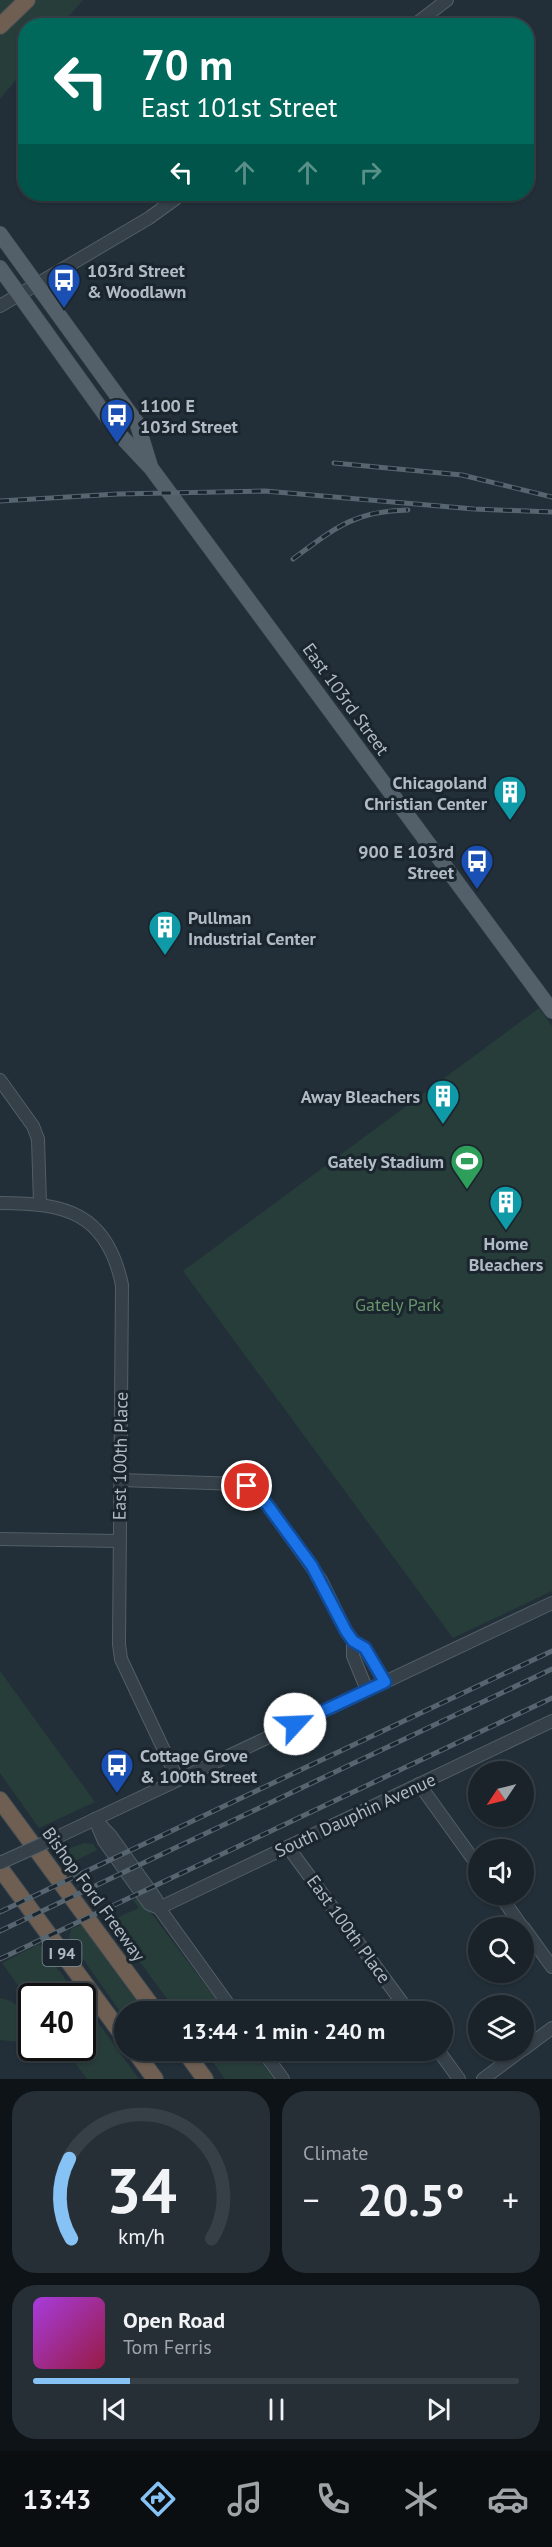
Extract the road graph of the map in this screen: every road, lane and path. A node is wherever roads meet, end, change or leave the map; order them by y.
1 (27, 0) edge
2 (447, 0) edge
3 (423, 18) edge
4 (0, 26) edge
5 (173, 201) edge
6 (0, 234) edge
7 (0, 268) edge
8 (37, 283) junction
9 (19, 295) junction
10 (0, 306) edge
11 (152, 468) junction
12 (552, 1011) edge
13 (0, 1080) edge
14 (0, 1203) edge
15 (40, 1203) junction
16 (120, 1480) junction
17 (0, 1539) edge
18 (118, 1541) junction
19 (552, 1603) edge
20 (353, 1641) junction
21 (385, 1682) junction
22 (368, 1690) junction
23 (551, 1724) edge
24 (178, 1780) junction
25 (419, 1784) junction
26 (0, 1785) edge
27 (0, 1800) edge
28 (95, 1819) junction
29 (288, 1847) junction
30 (468, 1852) edge
31 (0, 1863) edge
32 (0, 1868) edge
33 (159, 1908) junction
34 (534, 1942) edge
35 (120, 1962) junction
36 (552, 1966) edge
37 (148, 2001) edge
38 (226, 2001) edge
39 (401, 2001) edge
40 (114, 2023) edge
41 (552, 2028) edge
42 (534, 2042) edge
43 (143, 2061) edge
44 (192, 2061) edge
45 (270, 2061) edge
46 (446, 2061) edge
47 (508, 2061) edge
48 (155, 2079) edge
49 (205, 2079) edge
50 (283, 2079) edge
51 (459, 2079) edge
52 (483, 2079) edge

1 - 4 highway
2 - 3 street
5 - 8 street
6 - 8 main road, East 103rd Street
7 - 9 main road, East 103rd Street
8 - 9 street
8 - 11 main road, East 103rd Street
9 - 10 street
9 - 11 main road, East 103rd Street
11 - 12 main road, East 103rd Street
13 - 15 street
14 - 15 street, East 100th Place
15 - 16 street, East 100th Place
16 - 18 street, East 100th Place
16 - 20 street
17 - 18 street
18 - 24 street, East 100th Place
19 - 21 street
20 - 21 street
20 - 22 street
21 - 22 street
22 - 24 street
23 - 25 street, South Dauphin Avenue
24 - 28 street
25 - 29 street, South Dauphin Avenue
25 - 30 street
26 - 35 highway
27 - 35 highway, Bishop Ford Freeway / I 94
28 - 31 street, bridge
28 - 33 street
29 - 33 street, South Dauphin Avenue
29 - 39 street, East 100th Place
32 - 40 highway, I 94
33 - 38 street
34 - 36 street
35 - 37 highway, Bishop Ford Freeway / I 94
41 - 42 street
43 - 48 highway
44 - 49 highway
45 - 50 street
46 - 51 street
47 - 52 street

